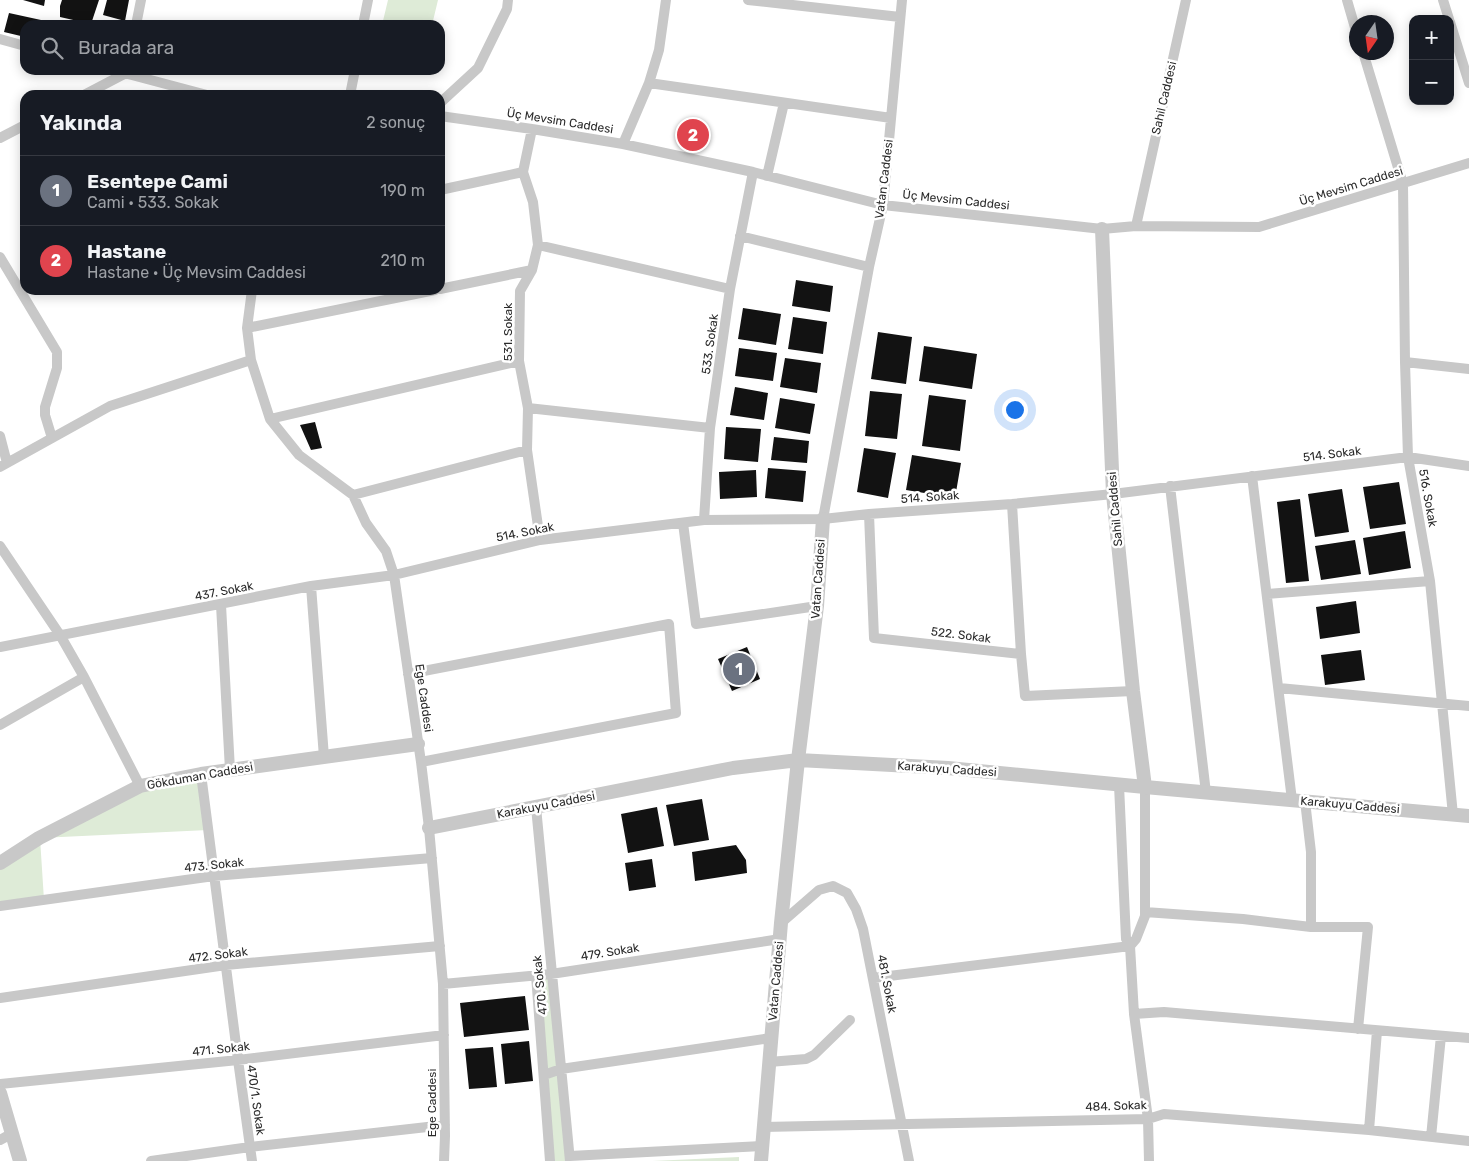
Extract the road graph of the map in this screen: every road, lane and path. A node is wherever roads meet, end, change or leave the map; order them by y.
1 (141, 0) edge
2 (368, 0) edge
3 (508, 0) edge
4 (666, 0) edge
5 (748, 0) edge
6 (902, 0) edge
7 (1186, 0) edge
8 (1347, 0) edge
9 (1443, 0) edge
10 (1351, 15) edge
11 (1448, 15) edge
12 (900, 17) junction
13 (137, 20) edge
14 (364, 20) edge
15 (1454, 35) edge
16 (0, 39) edge
17 (20, 45) edge
18 (1365, 60) edge
19 (121, 75) edge
20 (137, 75) edge
21 (354, 75) edge
22 (649, 83) junction
23 (1469, 83) edge
24 (93, 90) edge
25 (189, 90) edge
26 (351, 90) edge
27 (445, 98) edge
28 (784, 103) junction
29 (445, 117) edge
30 (890, 118) junction
31 (20, 128) edge
32 (532, 129) junction
33 (0, 138) edge
34 (623, 144) junction
35 (1469, 163) edge
36 (523, 172) junction
37 (753, 172) junction
38 (767, 176) junction
39 (1403, 184) junction
40 (445, 189) edge
41 (883, 205) junction
42 (1136, 226) junction
43 (1102, 229) junction
44 (740, 236) junction
45 (538, 245) junction
46 (0, 257) edge
47 (869, 267) junction
48 (532, 270) junction
49 (445, 288) edge
50 (20, 290) edge
51 (730, 290) junction
52 (23, 295) edge
53 (251, 295) edge
54 (410, 295) edge
55 (247, 328) junction
56 (251, 360) junction
57 (519, 361) junction
58 (1405, 362) junction
59 (1469, 369) edge
60 (528, 408) junction
61 (270, 419) junction
62 (710, 428) junction
63 (0, 436) edge
64 (52, 438) junction
65 (527, 450) junction
66 (1408, 457) junction
67 (3, 465) edge
68 (1469, 466) edge
69 (1252, 476) junction
70 (1170, 486) junction
71 (1113, 494) junction
72 (352, 495) junction
73 (1012, 504) junction
74 (869, 514) junction
75 (823, 519) junction
76 (704, 520) junction
77 (684, 523) junction
78 (540, 540) junction
79 (0, 546) edge
80 (394, 575) junction
81 (1430, 581) junction
82 (311, 586) junction
83 (1268, 594) junction
84 (221, 605) junction
85 (817, 606) junction
86 (60, 635) junction
87 (0, 647) edge
88 (1021, 654) junction
89 (408, 674) junction
90 (84, 677) junction
91 (1279, 688) junction
92 (1133, 691) junction
93 (1442, 704) junction
94 (1469, 706) edge
95 (0, 725) edge
96 (418, 744) junction
97 (324, 757) junction
98 (798, 760) junction
99 (421, 762) junction
100 (230, 770) junction
101 (201, 774) junction
102 (1118, 785) junction
103 (140, 786) junction
104 (1145, 787) junction
105 (1206, 793) junction
106 (1298, 801) junction
107 (536, 807) junction
108 (1453, 815) junction
109 (1469, 816) edge
110 (429, 828) junction
111 (432, 858) junction
112 (0, 863) edge
113 (214, 876) junction
114 (0, 906) edge
115 (1145, 912) junction
116 (781, 923) junction
117 (1311, 927) junction
118 (780, 939) junction
119 (1130, 945) junction
120 (440, 946) junction
121 (226, 965) junction
122 (551, 974) junction
123 (536, 975) junction
124 (873, 978) junction
125 (443, 984) junction
126 (0, 998) edge
127 (1134, 1014) junction
128 (850, 1020) dead end
129 (1358, 1029) junction
130 (1377, 1031) junction
131 (444, 1035) junction
132 (1441, 1036) junction
133 (771, 1038) junction
134 (1469, 1038) edge
135 (238, 1060) junction
136 (769, 1062) junction
137 (561, 1069) junction
138 (544, 1075) junction
139 (0, 1084) edge
140 (0, 1093) edge
141 (1148, 1119) junction
142 (901, 1123) junction
143 (445, 1125) junction
144 (764, 1127) junction
145 (1369, 1130) junction
146 (1431, 1136) junction
147 (6, 1137) edge
148 (1469, 1141) edge
149 (762, 1146) junction
150 (250, 1148) junction
151 (570, 1159) edge
152 (20, 1161) edge
153 (151, 1161) edge
154 (252, 1161) edge
155 (444, 1161) edge
156 (550, 1161) edge
157 (761, 1161) edge
158 (909, 1161) edge
159 (1149, 1161) edge

1 - 13 street
2 - 14 street
3 - 27 street
4 - 22 street
5 - 12 street
6 - 12 street, Vatan Caddesi
7 - 42 street, Sahil Caddesi
8 - 10 street
9 - 11 street
12 - 30 street, Vatan Caddesi
15 - 23 street
16 - 17 street
18 - 39 street, 516. Sokak
19 - 24 street
20 - 25 street
21 - 26 street
22 - 28 street
22 - 34 street
28 - 30 street
28 - 38 street
29 - 32 street, Üç Mevsim Caddesi
30 - 41 street, Vatan Caddesi
31 - 33 street
32 - 34 street, Üç Mevsim Caddesi
32 - 36 street
34 - 37 street, Üç Mevsim Caddesi
35 - 39 street, Üç Mevsim Caddesi
36 - 40 street
36 - 45 street, 531. Sokak
37 - 38 street, Üç Mevsim Caddesi
37 - 44 street, 533. Sokak
38 - 41 street, Üç Mevsim Caddesi
39 - 42 street, Üç Mevsim Caddesi
39 - 58 street, 516. Sokak
41 - 43 street, Üç Mevsim Caddesi
41 - 47 street, Vatan Caddesi
42 - 43 street, Üç Mevsim Caddesi
43 - 71 street, Sahil Caddesi
44 - 47 street
44 - 51 street, 533. Sokak
45 - 48 street, 531. Sokak
45 - 51 street
46 - 50 street
47 - 75 street, Vatan Caddesi
48 - 49 street
48 - 57 street, 531. Sokak
51 - 62 street, 533. Sokak
52 - 64 street
53 - 55 street, Ege Caddesi
54 - 55 street
55 - 56 street, Ege Caddesi
56 - 61 street, Ege Caddesi
56 - 64 street
57 - 60 street, 531. Sokak
57 - 61 street
58 - 59 street
58 - 66 street, 516. Sokak
60 - 62 street
60 - 65 street, 531. Sokak
61 - 72 street, Ege Caddesi
62 - 76 street, 533. Sokak
63 - 67 street
64 - 67 street
65 - 72 street
65 - 78 street, 531. Sokak
66 - 68 street, 514. Sokak
66 - 69 street, 514. Sokak
66 - 81 street, 516. Sokak
69 - 70 street, 514. Sokak
69 - 83 street
70 - 71 street, 514. Sokak
70 - 105 street
71 - 73 street, 514. Sokak
71 - 92 street, Sahil Caddesi
72 - 80 street, Ege Caddesi
73 - 74 street, 514. Sokak
73 - 88 street
74 - 75 street, 514. Sokak
74 - 88 street, 522. Sokak
75 - 76 street, 514. Sokak
75 - 85 street, Vatan Caddesi
76 - 77 street, 514. Sokak
77 - 78 street, 514. Sokak
77 - 85 street
78 - 80 street, 514. Sokak
79 - 86 street
80 - 82 street, 437. Sokak
80 - 89 street, Ege Caddesi
81 - 83 street
81 - 93 street, 516. Sokak
82 - 84 street, 437. Sokak
82 - 97 street
83 - 91 street
84 - 86 street, 437. Sokak
84 - 100 street
85 - 98 street, Vatan Caddesi
86 - 87 street, 437. Sokak
86 - 90 street
88 - 92 street
89 - 96 street, Ege Caddesi
89 - 99 street
90 - 95 street
90 - 103 street
91 - 93 street
91 - 106 street
92 - 104 street, Sahil Caddesi
93 - 94 street
93 - 108 street, 516. Sokak
96 - 97 street, Gökduman Caddesi
96 - 99 street, Ege Caddesi
97 - 100 street, Gökduman Caddesi
98 - 102 street, Karakuyu Caddesi
98 - 107 street, Karakuyu Caddesi
98 - 116 street, Vatan Caddesi
99 - 110 street, Ege Caddesi
100 - 101 street, Gökduman Caddesi
101 - 103 street, Gökduman Caddesi
101 - 113 street, 470/1. Sokak
102 - 104 street, Karakuyu Caddesi
102 - 119 street
103 - 112 street, Gökduman Caddesi
104 - 105 street, Karakuyu Caddesi
104 - 115 street
105 - 106 street, Karakuyu Caddesi
106 - 108 street, Karakuyu Caddesi
106 - 117 street
107 - 110 street, Karakuyu Caddesi
107 - 122 street, 470. Sokak
108 - 109 street, Karakuyu Caddesi
110 - 111 street, Ege Caddesi
111 - 113 street, 473. Sokak
111 - 120 street, Ege Caddesi
113 - 114 street, 473. Sokak
113 - 121 street, 470/1. Sokak
115 - 117 street
115 - 119 street
116 - 118 street, Vatan Caddesi
116 - 124 street, 481. Sokak
117 - 129 street
118 - 122 street, 479. Sokak
118 - 133 street, Vatan Caddesi
119 - 124 street
119 - 127 street
120 - 121 street, 472. Sokak
120 - 125 street, Ege Caddesi
121 - 126 street, 472. Sokak
121 - 135 street, 470/1. Sokak
122 - 123 street, 479. Sokak
122 - 137 street, 470. Sokak
123 - 125 street, 479. Sokak
123 - 138 street, 470. Sokak
124 - 142 street, 481. Sokak
125 - 131 street, Ege Caddesi
127 - 129 street
127 - 141 street
128 - 136 street
129 - 130 street
130 - 132 street
130 - 145 street
131 - 135 street, 471. Sokak
131 - 143 street, Ege Caddesi
132 - 134 street
132 - 146 street
133 - 136 street, Vatan Caddesi
133 - 137 street
135 - 139 street, 471. Sokak
135 - 150 street, 470/1. Sokak
136 - 144 street, Vatan Caddesi
137 - 138 street
137 - 151 street, 470. Sokak
138 - 156 street, 470. Sokak
140 - 147 street
141 - 142 street, 484. Sokak
141 - 145 street, 484. Sokak
141 - 159 street
142 - 144 street, 484. Sokak
142 - 158 street, 481. Sokak
143 - 150 street
143 - 155 street, Ege Caddesi
144 - 149 street, Vatan Caddesi
145 - 146 street, 484. Sokak
146 - 148 street, 484. Sokak
147 - 152 street
149 - 151 street
149 - 157 street, Vatan Caddesi
150 - 153 street
150 - 154 street, 470/1. Sokak

